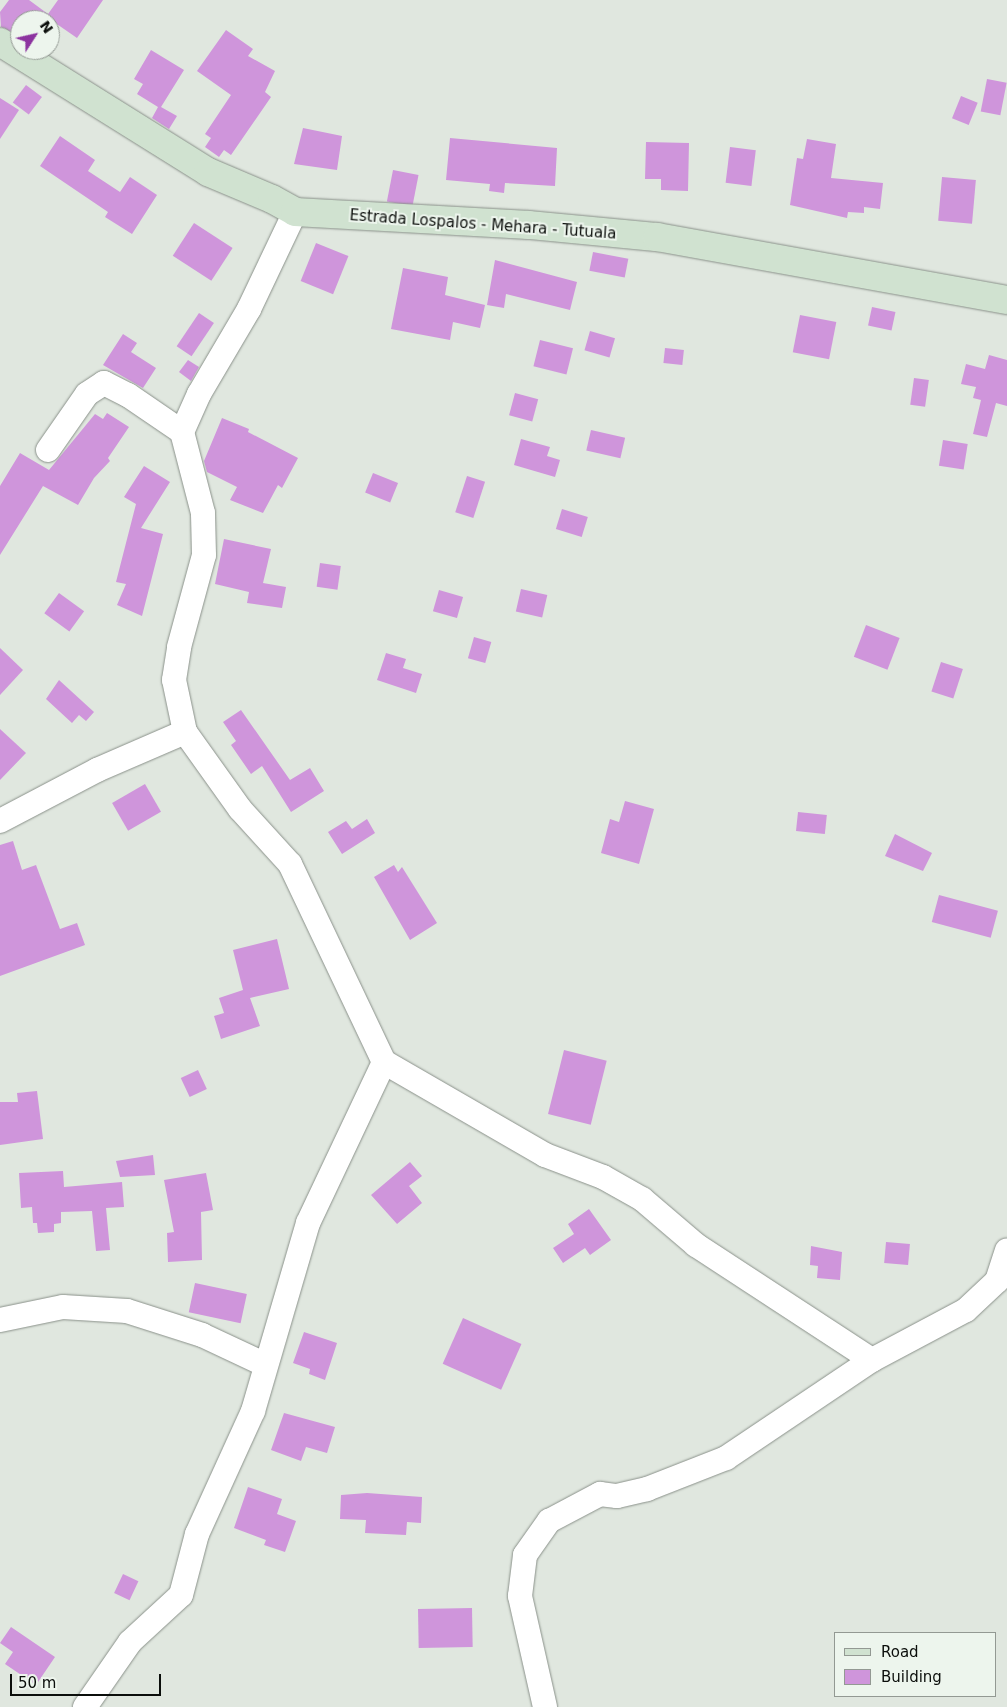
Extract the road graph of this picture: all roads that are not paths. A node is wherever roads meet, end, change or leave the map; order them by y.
1 (0, 42) edge
2 (296, 212) junction
3 (1007, 300) edge
4 (182, 432) junction
5 (48, 450) dead end
6 (185, 732) junction
7 (0, 821) edge
8 (384, 1062) junction
9 (1007, 1250) edge
10 (0, 1320) edge
11 (872, 1360) junction
12 (264, 1364) junction
13 (85, 1707) edge
14 (545, 1707) edge

1 - 2 main road, Estrada Lospalos - Mehara - Tutuala
2 - 3 main road, Estrada Lospalos - Mehara - Tutuala
2 - 4 street
4 - 5 street
4 - 6 street
6 - 7 street
6 - 8 street
8 - 11 street
8 - 12 street
9 - 11 street
10 - 12 street
11 - 14 street
12 - 13 street

